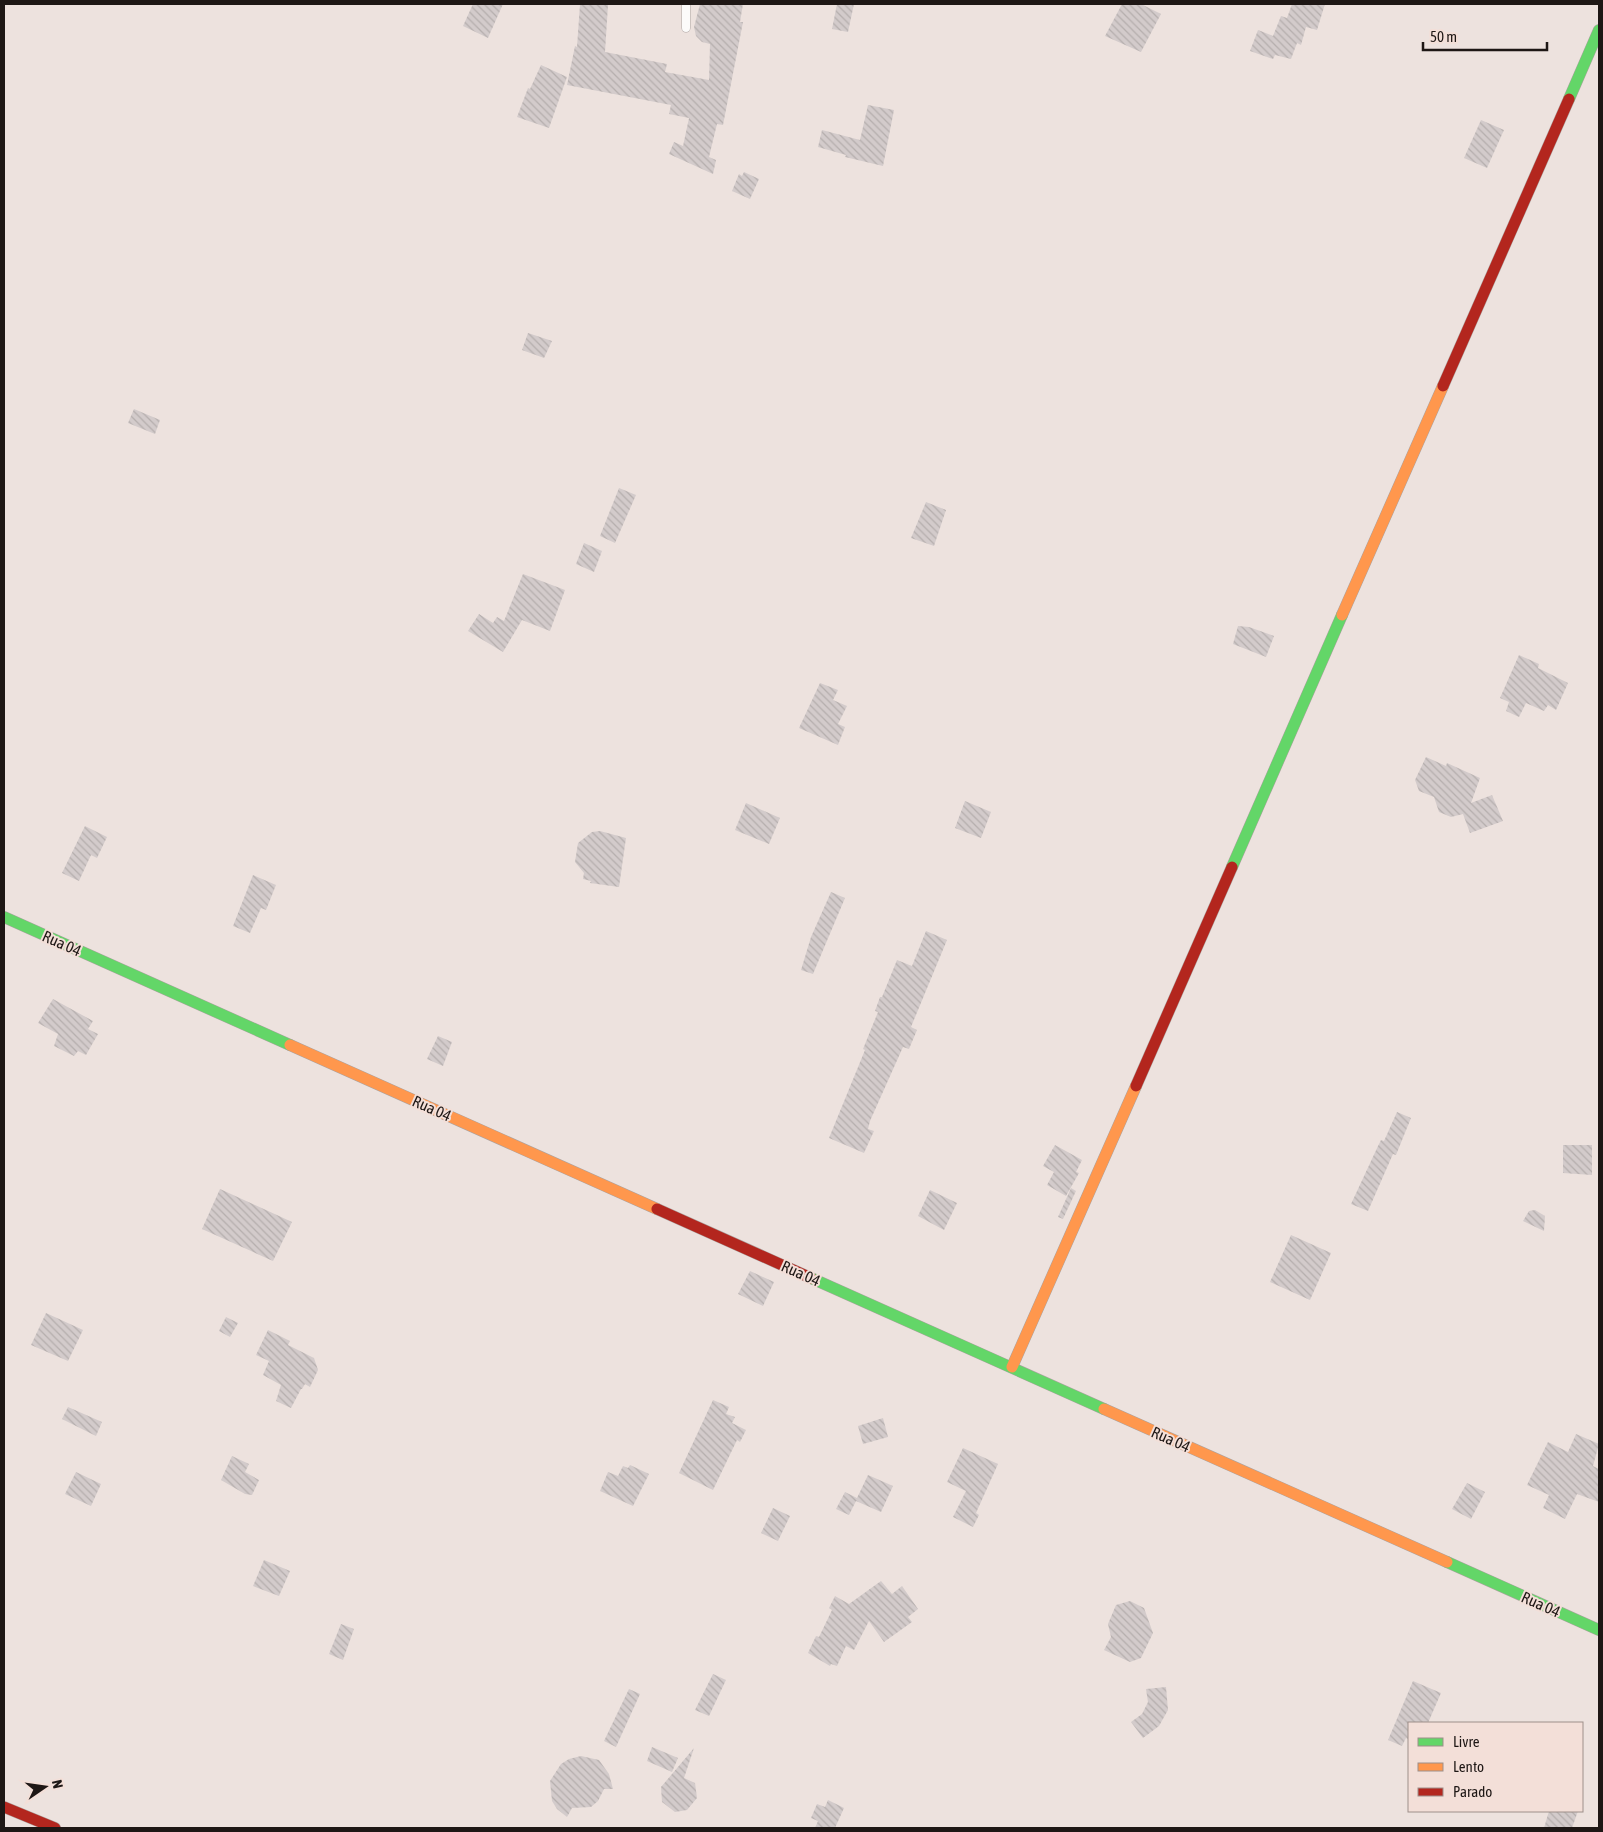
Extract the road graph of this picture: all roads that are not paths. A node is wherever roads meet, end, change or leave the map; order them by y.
1 (686, 4) edge
2 (686, 28) dead end
3 (1599, 30) edge
4 (4, 917) edge
5 (1012, 1368) junction
6 (1599, 1630) edge
7 (4, 1808) edge
8 (55, 1828) edge

1 - 2 lane
3 - 5 street
4 - 5 street, Rua 04
5 - 6 street, Rua 04
7 - 8 street

